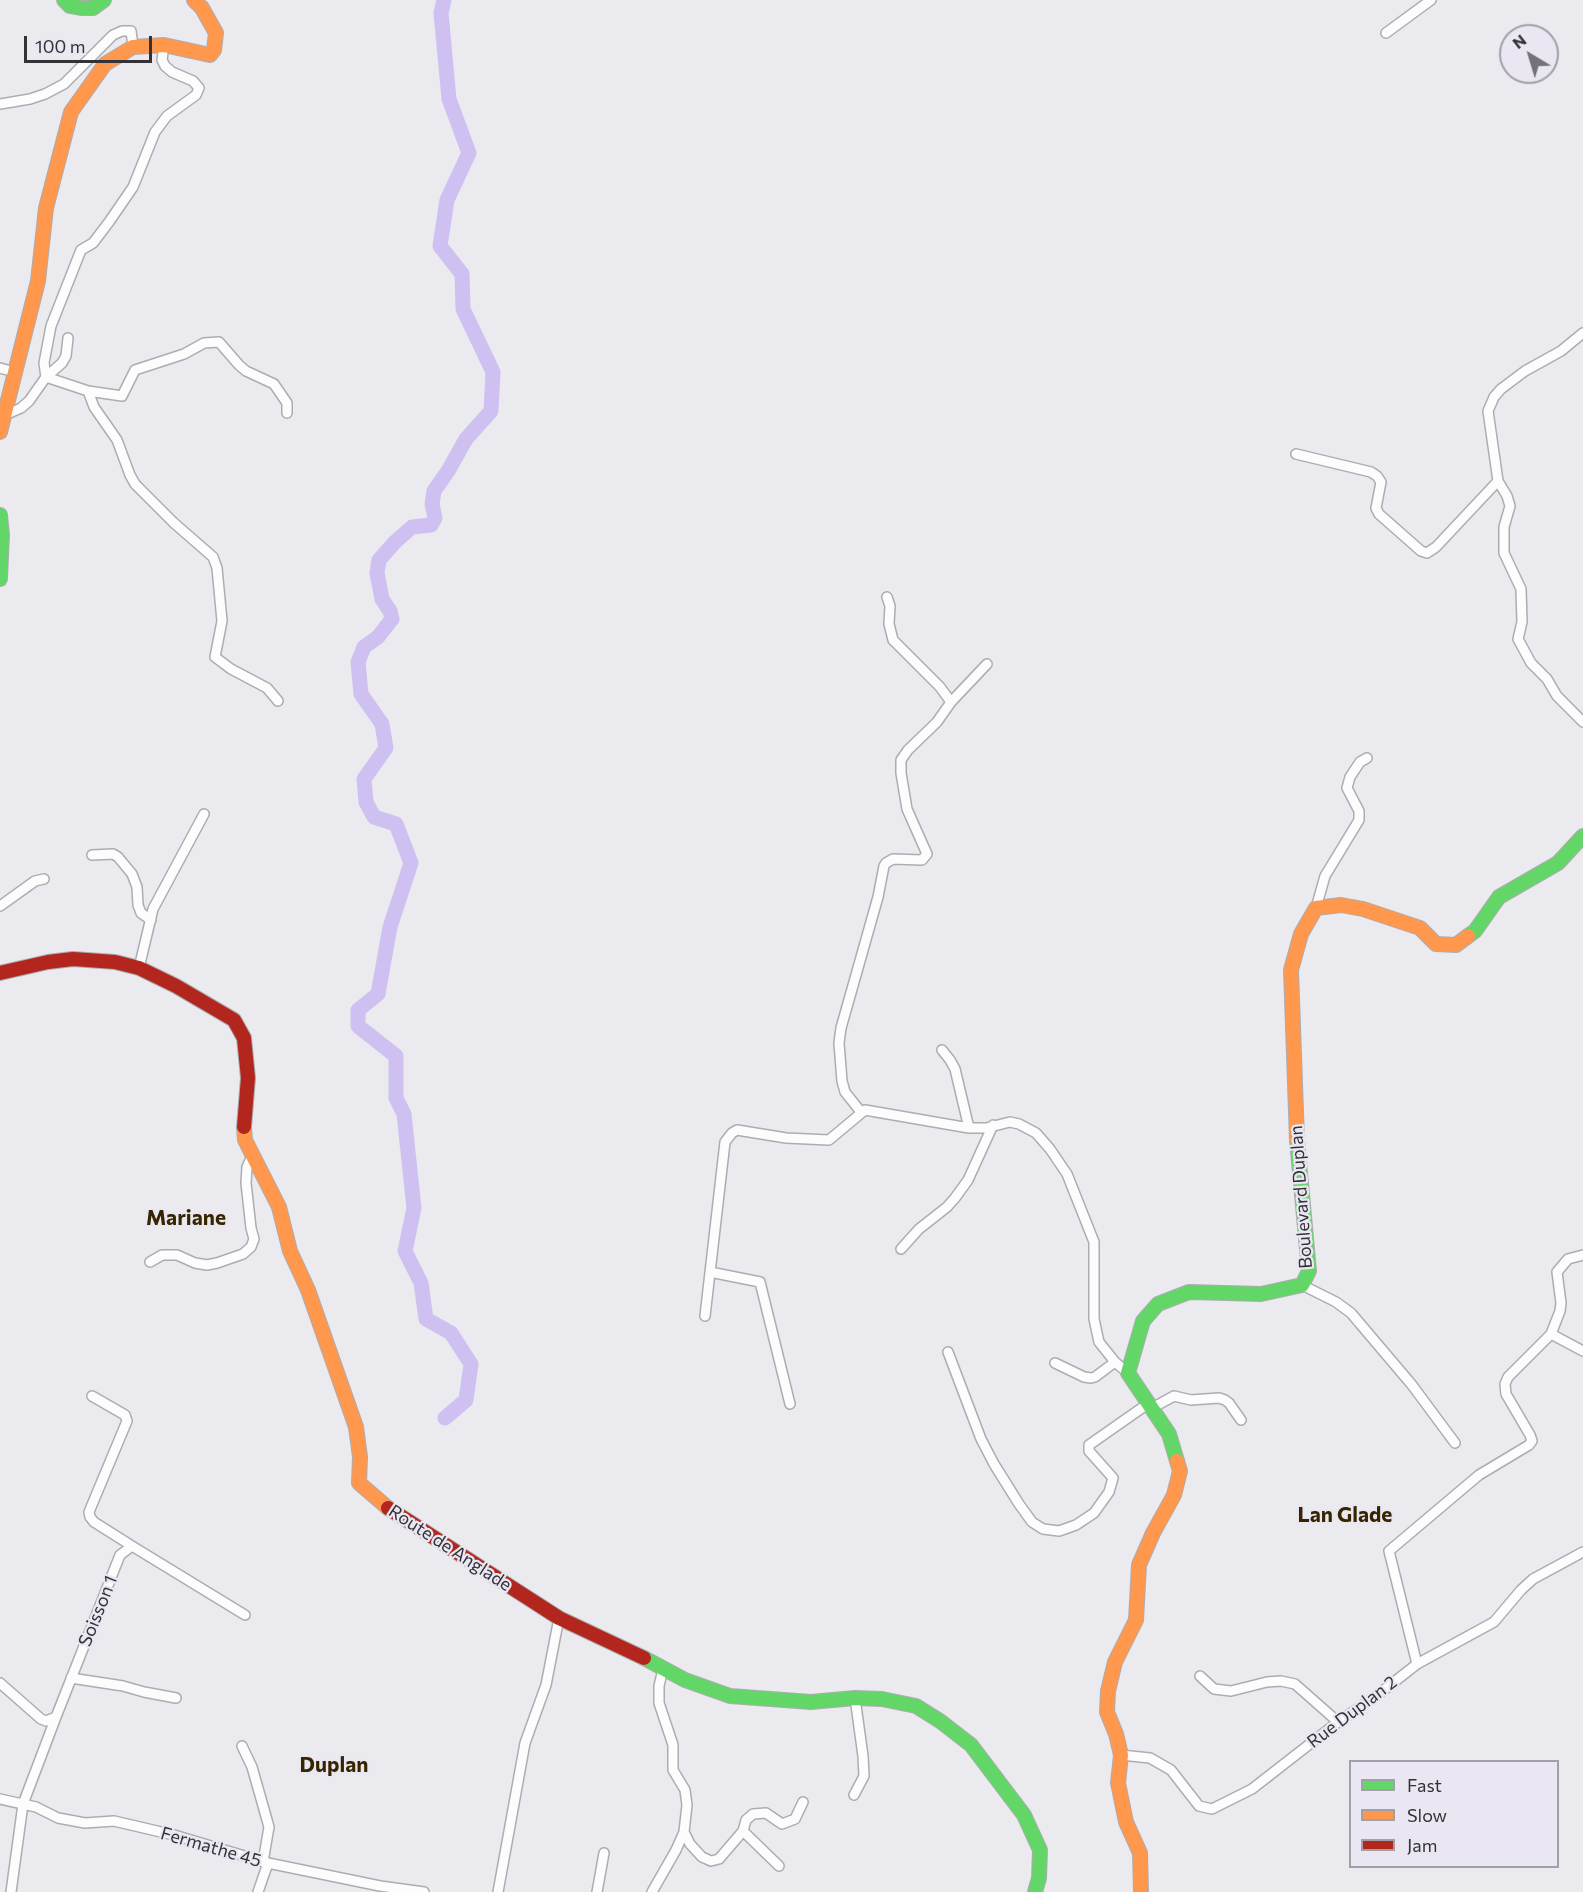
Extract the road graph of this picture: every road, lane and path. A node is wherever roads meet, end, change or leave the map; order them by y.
1 (64, 0) edge
2 (104, 0) edge
3 (194, 0) edge
4 (1431, 0) edge
5 (1386, 33) dead end
6 (164, 45) junction
7 (133, 47) junction
8 (0, 104) edge
9 (1583, 333) edge
10 (68, 338) dead end
11 (0, 368) edge
12 (15, 372) junction
13 (46, 377) junction
14 (88, 391) junction
15 (287, 413) dead end
16 (5, 415) junction
17 (0, 432) edge
18 (1296, 454) dead end
19 (1498, 481) junction
20 (0, 515) edge
21 (0, 579) edge
22 (887, 597) dead end
23 (987, 664) dead end
24 (278, 702) dead end
25 (951, 702) junction
26 (1583, 722) edge
27 (1367, 758) dead end
28 (204, 814) dead end
29 (1583, 836) edge
30 (92, 855) dead end
31 (44, 879) dead end
32 (0, 906) edge
33 (1316, 908) junction
34 (151, 920) junction
35 (139, 968) junction
36 (0, 973) edge
37 (942, 1050) dead end
38 (861, 1112) junction
39 (993, 1125) junction
40 (969, 1128) junction
41 (252, 1156) junction
42 (901, 1249) dead end
43 (1583, 1255) edge
44 (150, 1262) dead end
45 (710, 1272) junction
46 (1302, 1285) junction
47 (705, 1316) dead end
48 (1551, 1334) junction
49 (1583, 1351) edge
50 (948, 1352) dead end
51 (1115, 1362) junction
52 (1054, 1363) dead end
53 (1128, 1373) junction
54 (92, 1396) dead end
55 (790, 1404) dead end
56 (1150, 1406) junction
57 (1241, 1420) dead end
58 (1455, 1443) dead end
59 (132, 1546) junction
60 (1583, 1552) edge
61 (245, 1615) dead end
62 (559, 1618) junction
63 (1417, 1664) junction
64 (663, 1669) junction
65 (1200, 1676) dead end
66 (71, 1678) junction
67 (0, 1683) edge
68 (176, 1698) dead end
69 (855, 1698) junction
70 (56, 1717) junction
71 (1338, 1722) junction
72 (242, 1746) dead end
73 (1121, 1755) junction
74 (854, 1795) dead end
75 (0, 1799) edge
76 (803, 1802) dead end
77 (23, 1804) junction
78 (743, 1831) junction
79 (684, 1832) junction
80 (604, 1853) dead end
81 (266, 1863) junction
82 (779, 1866) dead end
83 (379, 1889) edge
84 (11, 1892) edge
85 (258, 1892) edge
86 (424, 1892) edge
87 (498, 1892) edge
88 (597, 1892) edge
89 (652, 1892) edge
90 (1035, 1892) edge
91 (1141, 1892) edge

1 - 2 street
3 - 6 street
4 - 5 street
6 - 7 street
6 - 13 street
7 - 8 street
7 - 12 street
9 - 19 street
10 - 13 street
11 - 12 street
12 - 16 street
13 - 14 street
13 - 16 street
14 - 15 street
14 - 24 street
16 - 17 street
18 - 19 street
19 - 26 street
20 - 21 street
22 - 25 street
23 - 25 street
25 - 38 street
27 - 33 street
28 - 34 street
29 - 33 street
30 - 34 street
31 - 32 street
33 - 46 street, Boulevard Duplan
34 - 35 street
35 - 36 street, Route de Anglade
35 - 41 street, Route de Anglade
37 - 40 street
38 - 40 street
38 - 45 street
39 - 40 street
39 - 42 street
39 - 51 street
41 - 44 street
41 - 62 street, Route de Anglade
43 - 48 street
45 - 47 street
45 - 55 street
46 - 53 street, Boulevard Duplan
46 - 58 street
48 - 49 street
48 - 63 street
50 - 56 street
51 - 52 street
51 - 53 street
53 - 56 street
54 - 59 street
56 - 57 street
56 - 73 street
59 - 61 street
59 - 66 street, Soisson 1
60 - 63 street, Rue Duplan 2
62 - 64 street, Route de Anglade
62 - 87 street
63 - 71 street, Rue Duplan 2
64 - 69 street, Route de Anglade
64 - 79 street
65 - 71 street
66 - 68 street
66 - 70 street, Soisson 1
67 - 70 street
69 - 74 street
69 - 90 street, Route de Anglade
70 - 77 street, Soisson 1
71 - 73 street, Rue Duplan 2
72 - 81 street
73 - 91 street
75 - 77 street, Fermathe 45
76 - 78 street
77 - 81 street, Fermathe 45
77 - 84 street, Soisson 1
78 - 79 street
78 - 82 street
79 - 89 street
80 - 88 street
81 - 83 street, Fermathe 45
81 - 85 street
83 - 86 street, Fermathe 45

